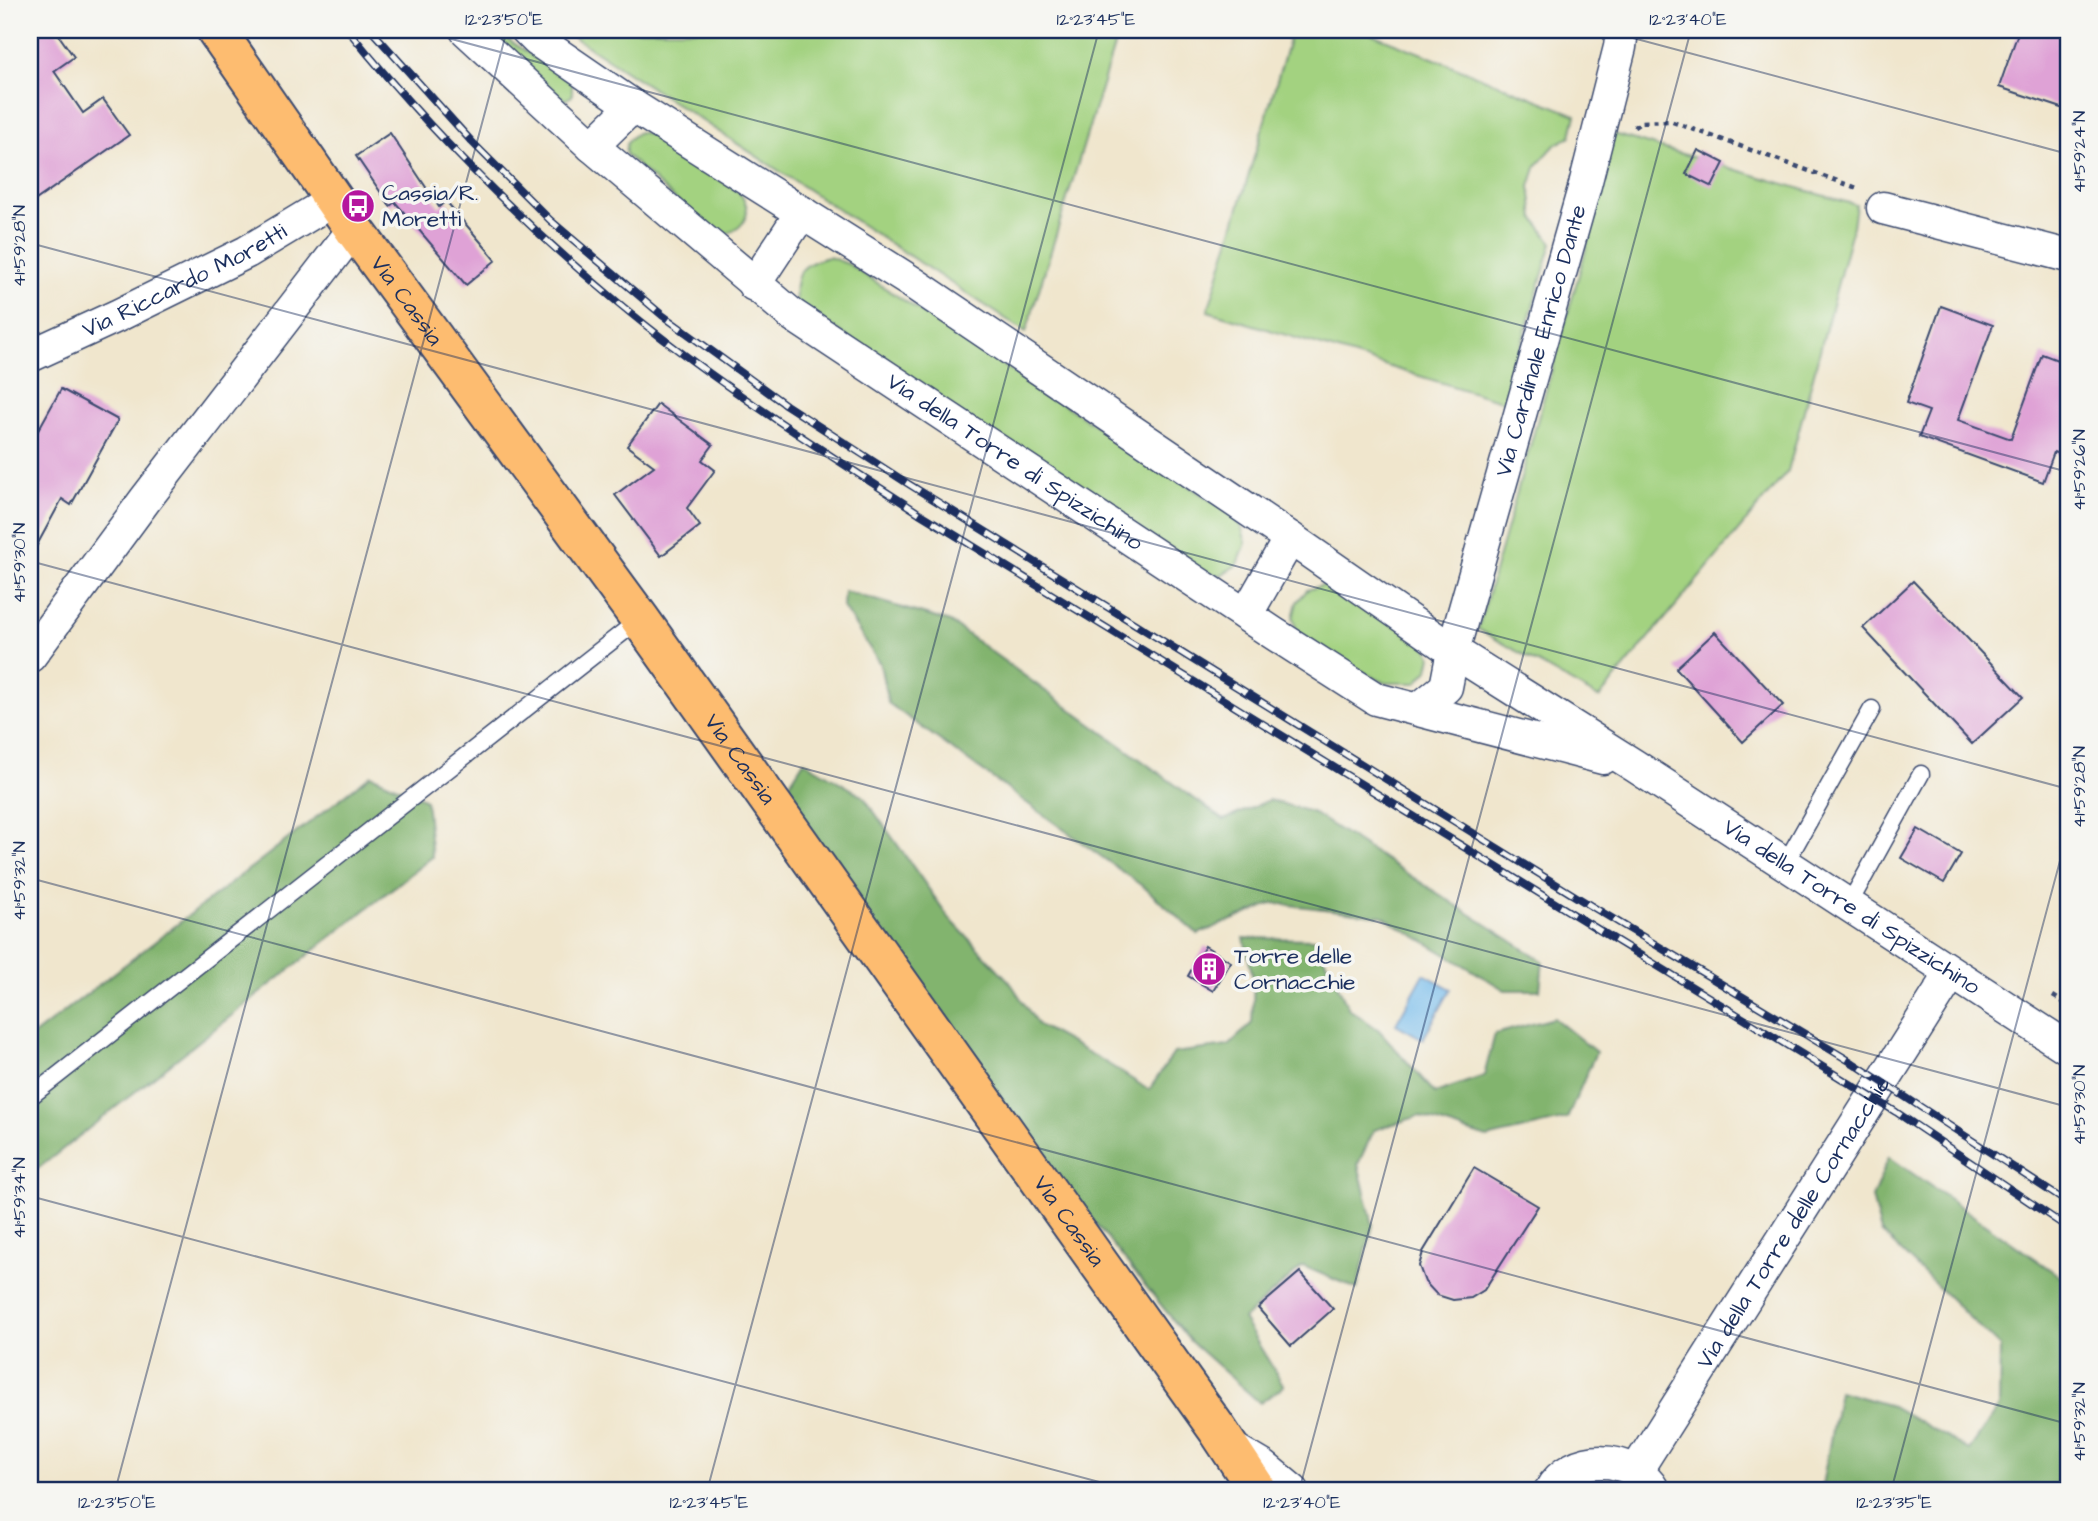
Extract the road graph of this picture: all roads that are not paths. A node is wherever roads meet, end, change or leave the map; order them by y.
1 (216, 30) edge
2 (466, 30) edge
3 (527, 30) edge
4 (1622, 30) edge
5 (634, 106) junction
6 (592, 146) junction
7 (1883, 208) road end
8 (802, 212) junction
9 (344, 214) junction
10 (2068, 256) edge
11 (754, 285) junction
12 (30, 356) edge
13 (1290, 538) junction
14 (1246, 615) junction
15 (640, 619) junction
16 (1453, 652) junction
17 (30, 656) edge
18 (1419, 709) junction
19 (1872, 709) dead end
20 (1635, 766) junction
21 (1921, 774) dead end
22 (1785, 864) junction
23 (1848, 906) junction
24 (1951, 974) junction
25 (2068, 1048) edge
26 (30, 1097) edge
27 (1228, 1446) junction
28 (1645, 1481) edge
29 (1258, 1491) edge
30 (1293, 1491) edge
31 (1550, 1491) edge

1 - 9 main road, Via Cassia
2 - 6 street, Via della Torre di Spizzichino
3 - 5 street, Via della Torre di Spizzichino
4 - 16 street, Via Cardinale Enrico Dante
5 - 6 street
5 - 8 street, Via della Torre di Spizzichino
6 - 11 street, Via della Torre di Spizzichino
7 - 10 street
8 - 11 street
8 - 13 street, Via della Torre di Spizzichino
9 - 12 street, Via Riccardo Moretti
9 - 15 main road, Via Cassia
9 - 17 street
11 - 14 street, Via della Torre di Spizzichino
13 - 14 street
13 - 16 street, Via della Torre di Spizzichino
14 - 18 street, Via della Torre di Spizzichino
15 - 26 lane
15 - 27 main road, Via Cassia
16 - 18 street, Via Cardinale Enrico Dante
16 - 20 street, Via della Torre di Spizzichino
18 - 20 street, Via della Torre di Spizzichino
19 - 22 lane
20 - 22 street, Via della Torre di Spizzichino
21 - 23 lane
22 - 23 street, Via della Torre di Spizzichino
23 - 24 street, Via della Torre di Spizzichino
24 - 25 street, Via della Torre di Spizzichino
24 - 28 street, Via della Torre delle Cornacchie
27 - 29 main road, Via Cassia
27 - 30 street
28 - 31 street, Via della Torre delle Cornacchie

